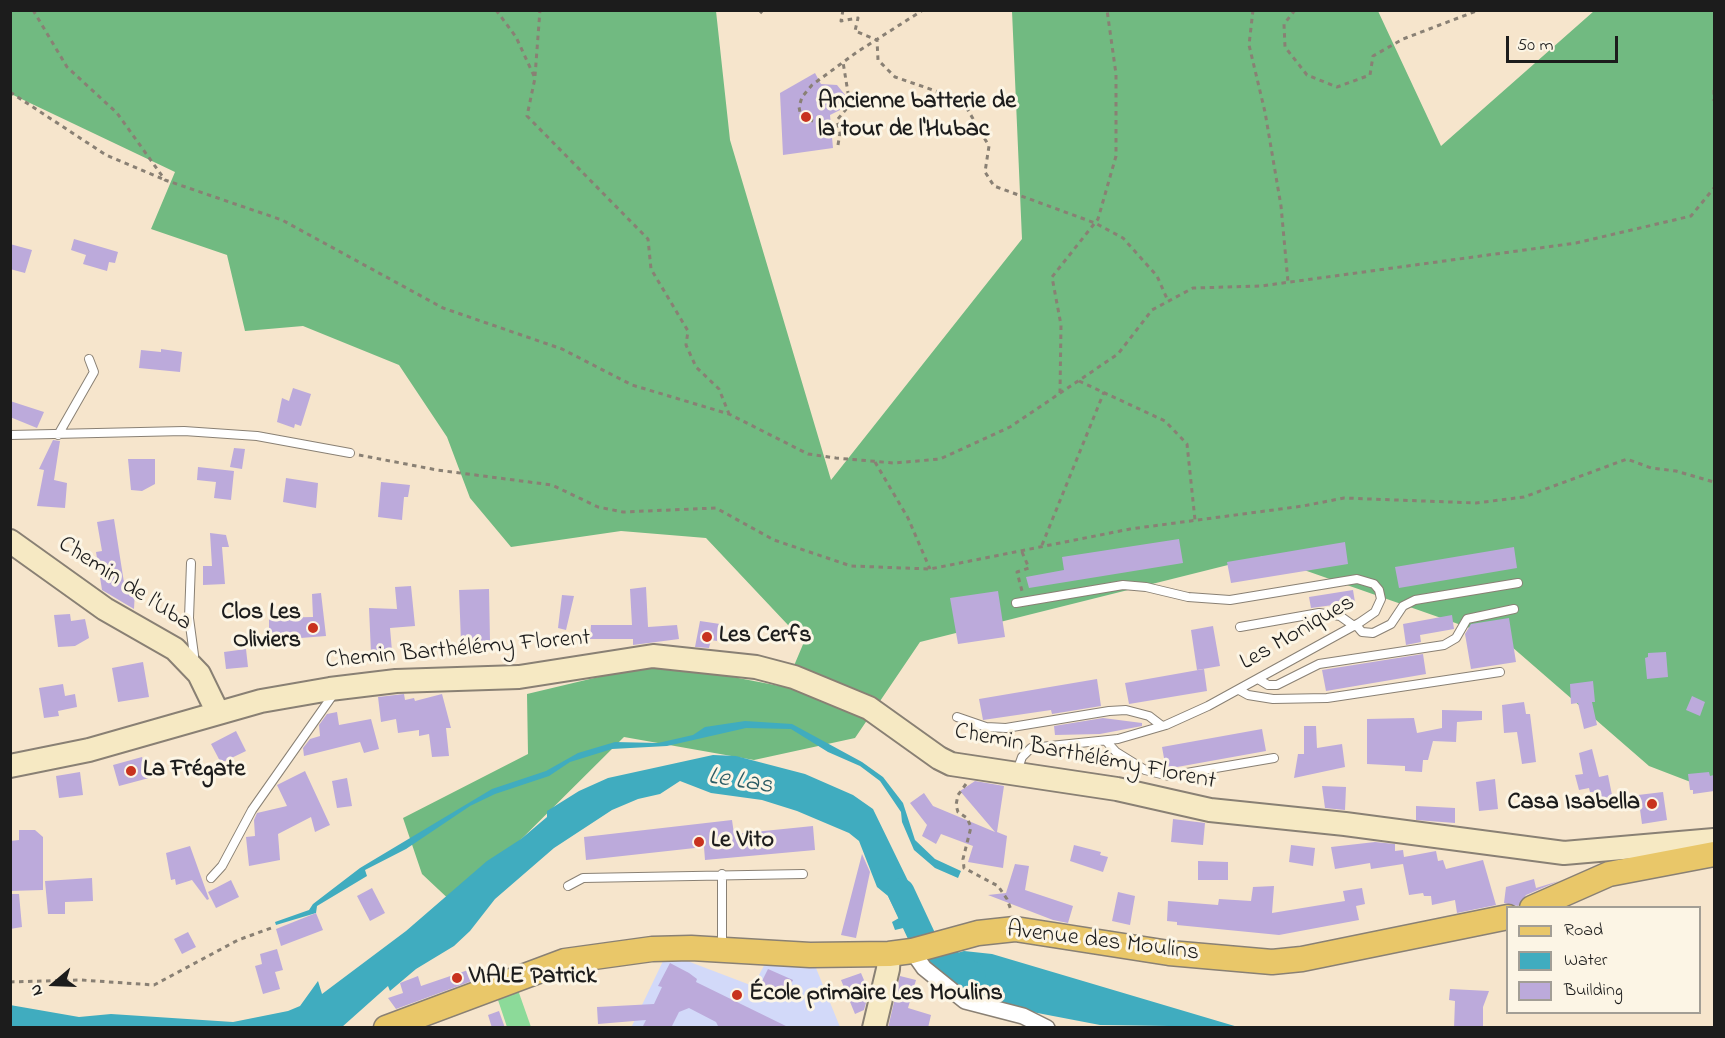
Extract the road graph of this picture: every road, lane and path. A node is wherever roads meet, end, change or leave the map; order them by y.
1 (33, 10) edge
2 (496, 10) edge
3 (540, 10) edge
4 (759, 10) edge
5 (765, 10) edge
6 (843, 10) edge
7 (922, 10) edge
8 (1107, 10) edge
9 (1253, 10) edge
10 (1295, 10) edge
11 (1479, 10) edge
12 (877, 40) junction
13 (843, 62) junction
14 (535, 78) junction
15 (1714, 90) edge
16 (10, 92) edge
17 (1714, 101) edge
18 (813, 121) dead end
19 (838, 145) dead end
20 (165, 180) junction
21 (1714, 188) edge
22 (1095, 223) junction
23 (1288, 282) junction
24 (1168, 301) junction
25 (89, 359) dead end
26 (1079, 381) junction
27 (1104, 392) junction
28 (1060, 393) junction
29 (729, 414) junction
30 (10, 435) edge
31 (58, 435) junction
32 (350, 453) joint
33 (875, 462) junction
34 (1714, 482) edge
35 (1195, 520) junction
36 (10, 541) edge
37 (1042, 545) junction
38 (1022, 551) junction
39 (190, 563) dead end
40 (930, 569) junction
41 (1518, 583) dead end
42 (1024, 599) dead end
43 (1016, 603) dead end
44 (1514, 609) dead end
45 (1355, 625) junction
46 (1240, 627) dead end
47 (192, 665) junction
48 (1500, 672) dead end
49 (1258, 679) junction
50 (336, 688) junction
51 (1239, 690) junction
52 (218, 713) junction
53 (957, 717) dead end
54 (1162, 726) junction
55 (1106, 741) junction
56 (1274, 758) dead end
57 (11, 765) edge
58 (980, 769) junction
59 (1017, 775) junction
60 (1714, 840) edge
61 (1714, 854) edge
62 (722, 874) junction
63 (804, 874) dead end
64 (211, 878) dead end
65 (568, 886) dead end
66 (1537, 906) edge
67 (1506, 917) edge
68 (274, 927) dead end
69 (1012, 929) junction
70 (722, 949) junction
71 (914, 949) junction
72 (10, 982) edge
73 (386, 1028) edge
74 (874, 1028) edge
75 (1047, 1028) edge

1 - 20 path
2 - 14 path
3 - 14 path
4 - 5 path
6 - 12 path
7 - 12 path
8 - 22 path
9 - 23 path
10 - 11 path
12 - 13 path
12 - 22 path
13 - 18 path
13 - 19 path
14 - 29 path
15 - 17 path
16 - 20 path
20 - 29 path
21 - 23 path
22 - 24 path
22 - 28 path
23 - 24 path
24 - 26 path
25 - 31 lane
26 - 27 path
26 - 28 path
27 - 35 path
27 - 37 path
28 - 33 path
29 - 33 path
30 - 31 lane
31 - 32 lane
32 - 40 path
33 - 40 path
34 - 35 path
35 - 37 path
36 - 47 street, Chemin de l'Uba
37 - 38 path
38 - 40 path
38 - 42 path
39 - 47 lane
41 - 45 lane
43 - 45 lane, Les Moniques
44 - 49 lane
45 - 46 lane
45 - 49 lane, Les Moniques
47 - 52 street, Chemin de l'Uba
48 - 51 lane
49 - 51 lane, Les Moniques
50 - 52 street, Chemin Barthélémy Florent
50 - 58 street, Chemin Barthélémy Florent
50 - 64 lane
51 - 54 lane, Les Moniques
52 - 57 street, Chemin Barthélémy Florent
53 - 54 lane
54 - 55 lane, Les Moniques
55 - 56 lane
55 - 59 lane, Les Moniques
58 - 59 street, Chemin Barthélémy Florent
58 - 69 path
59 - 60 street, Chemin Barthélémy Florent
61 - 66 main road
62 - 63 lane
62 - 65 lane
62 - 70 lane
67 - 69 main road, Avenue des Moulins
68 - 72 path
69 - 71 main road, Avenue des Moulins
70 - 71 main road, Avenue des Moulins
70 - 73 main road, Avenue des Moulins
71 - 74 street
71 - 75 street

